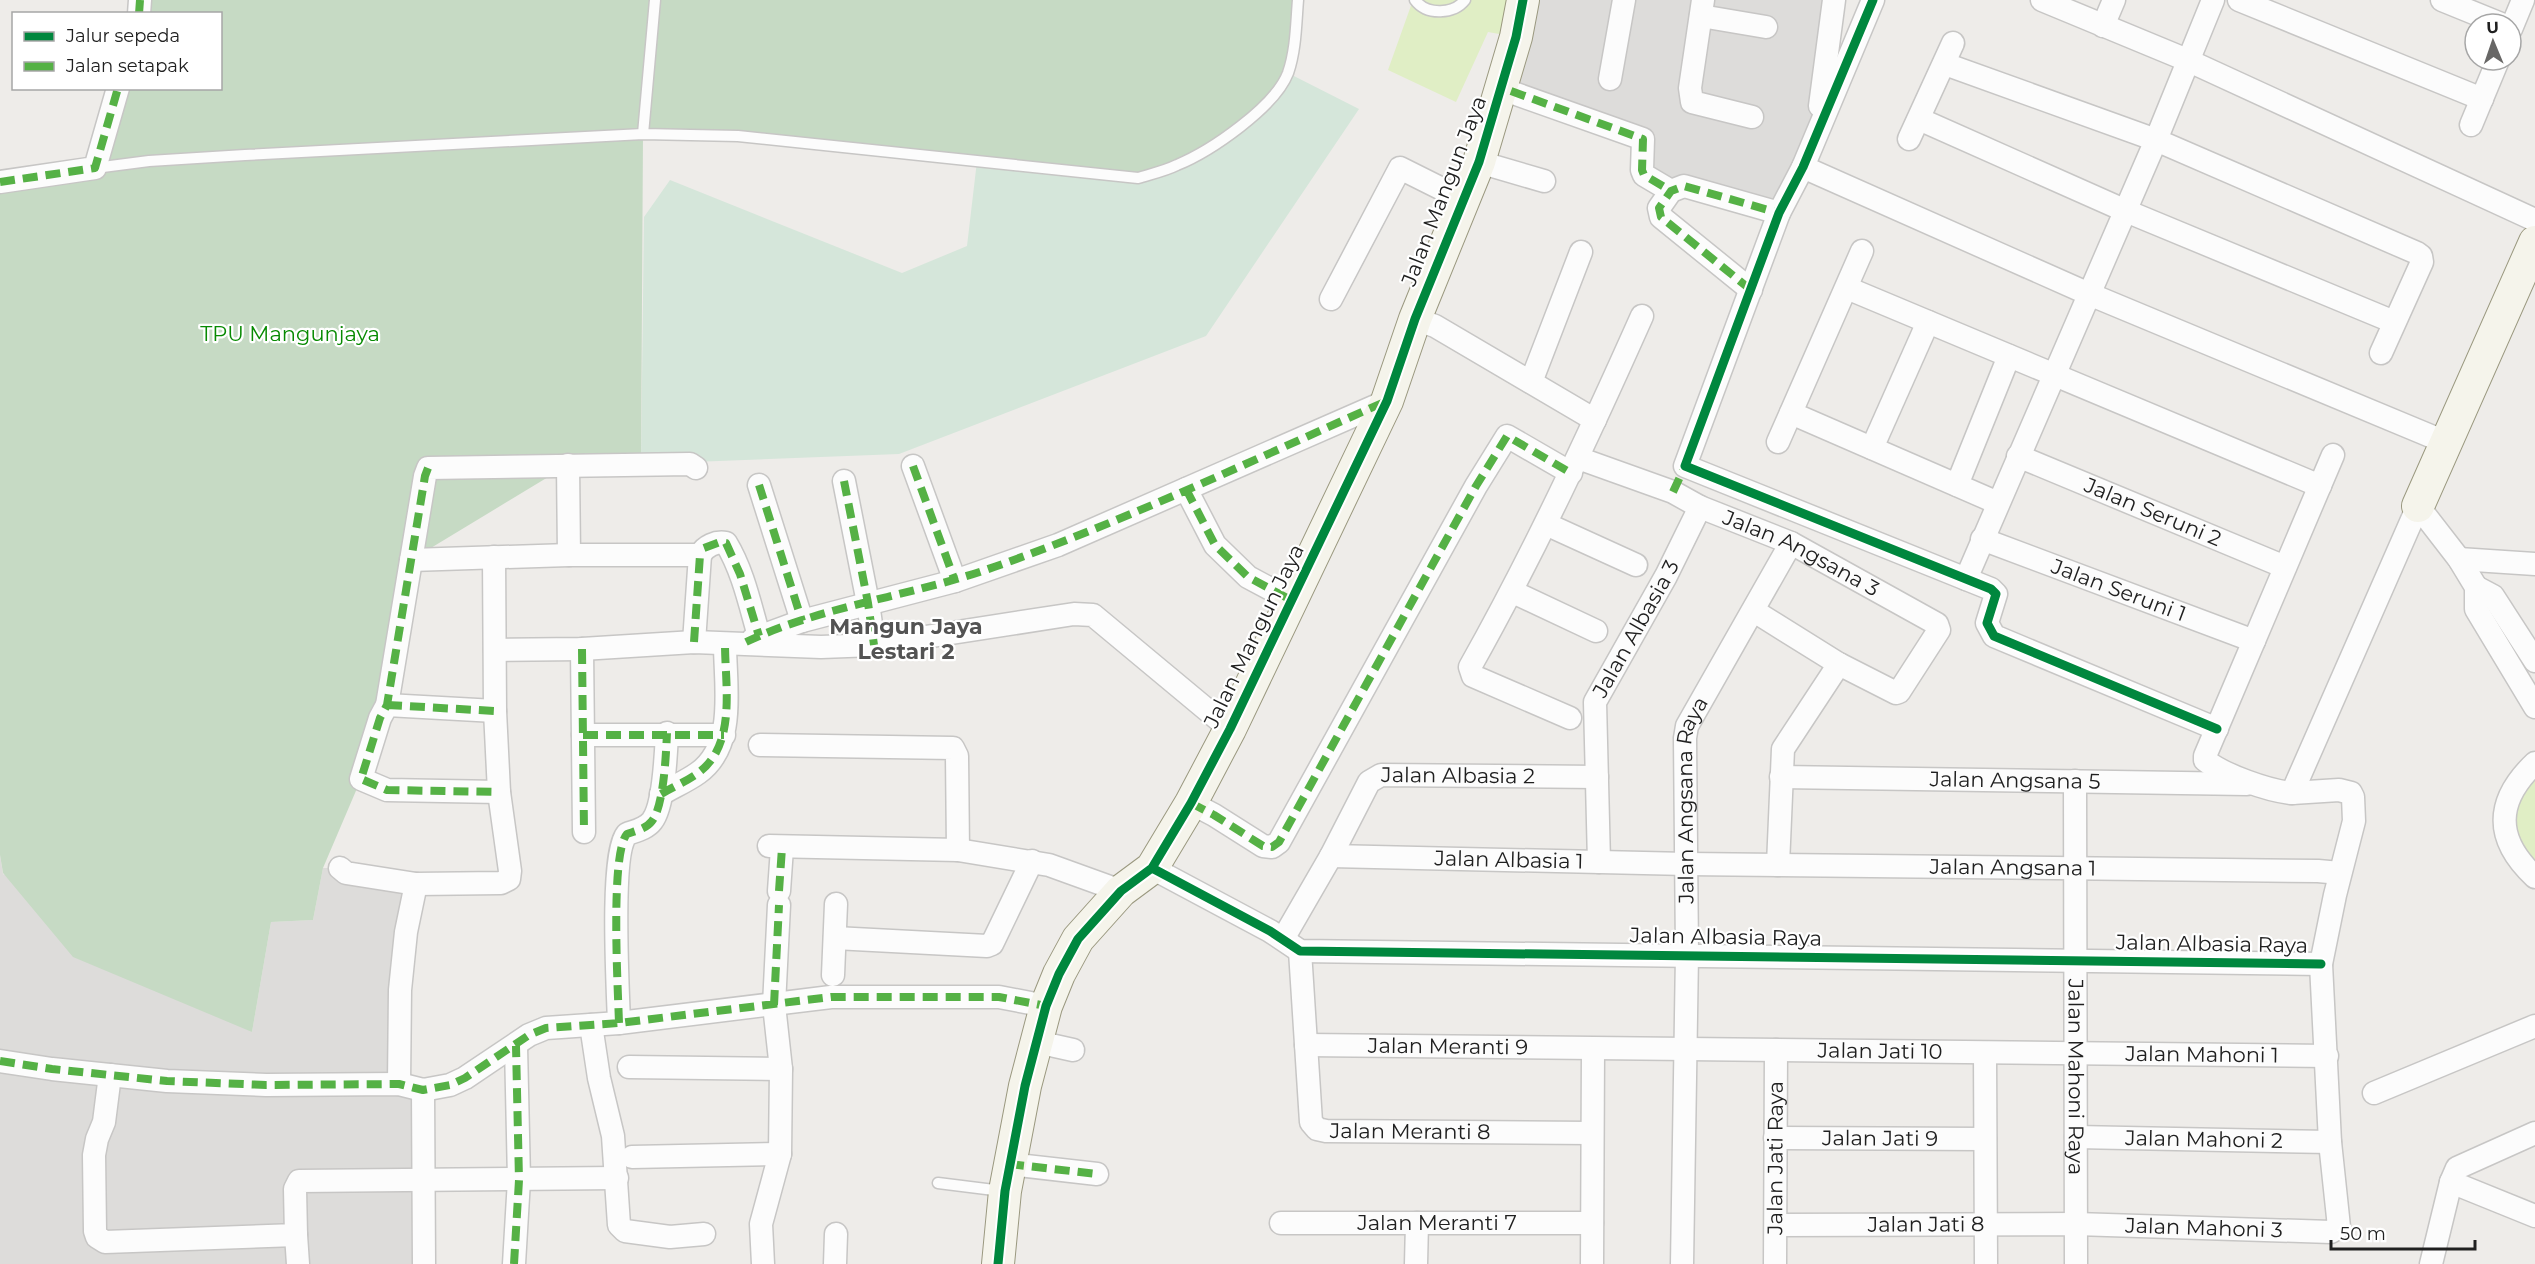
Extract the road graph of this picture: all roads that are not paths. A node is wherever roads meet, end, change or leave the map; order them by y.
1 (655, 0) edge
2 (1298, 0) edge
3 (1415, 0) edge
4 (1465, 0) edge
5 (1523, 0) edge
6 (1624, 0) edge
7 (1834, 0) edge
8 (1873, 0) edge
9 (2043, 0) edge
10 (2114, 0) edge
11 (2213, 0) edge
12 (2239, 0) edge
13 (2442, 0) edge
14 (1702, 8) edge
15 (2472, 12) edge
16 (2103, 26) junction
17 (1766, 27) dead end
18 (1953, 43) dead end
19 (2187, 60) junction
20 (1945, 64) junction
21 (2493, 72) edge
22 (1610, 79) dead end
23 (1502, 89) junction
24 (117, 90) edge
25 (2482, 99) junction
26 (1752, 117) dead end
27 (1919, 119) junction
28 (2471, 125) dead end
29 (643, 134) junction
30 (1816, 138) junction
31 (1909, 139) dead end
32 (2156, 140) junction
33 (1479, 162) junction
34 (1803, 167) junction
35 (95, 168) junction
36 (1544, 181) dead end
37 (0, 182) edge
38 (1671, 191) junction
39 (1464, 200) junction
40 (2126, 211) junction
41 (1779, 213) junction
42 (2535, 220) edge
43 (2535, 242) edge
44 (1581, 252) dead end
45 (1862, 252) dead end
46 (1847, 288) junction
47 (1751, 290) junction
48 (2089, 294) junction
49 (1331, 299) dead end
50 (1642, 315) dead end
51 (1415, 319) junction
52 (1928, 322) junction
53 (2394, 322) junction
54 (2381, 353) dead end
55 (2009, 357) junction
56 (2054, 375) junction
57 (1531, 382) junction
58 (1387, 401) junction
59 (1791, 413) junction
60 (1595, 420) junction
61 (1778, 442) dead end
62 (2445, 442) junction
63 (1872, 448) junction
64 (2333, 455) dead end
65 (2018, 456) junction
66 (568, 465) junction
67 (914, 465) dead end
68 (1575, 465) junction
69 (696, 468) dead end
70 (844, 481) dead end
71 (759, 485) dead end
72 (1957, 485) junction
73 (2320, 486) junction
74 (1186, 489) junction
75 (1998, 503) junction
76 (2418, 506) junction
77 (1700, 507) junction
78 (1546, 524) junction
79 (1982, 539) junction
80 (1791, 543) junction
81 (569, 555) junction
82 (700, 555) junction
83 (494, 557) junction
84 (2459, 559) junction
85 (411, 560) junction
86 (2535, 564) edge
87 (1636, 565) dead end
88 (2285, 567) junction
89 (1966, 579) junction
90 (955, 581) junction
91 (2476, 587) junction
92 (1512, 592) junction
93 (1291, 600) junction
94 (868, 603) junction
95 (1754, 611) junction
96 (802, 621) junction
97 (1596, 631) dead end
98 (743, 641) junction
99 (2254, 641) junction
100 (694, 642) junction
101 (874, 645) junction
102 (582, 649) junction
103 (495, 650) junction
104 (2535, 661) edge
105 (1839, 664) junction
106 (387, 705) junction
107 (2535, 707) edge
108 (495, 711) junction
109 (1570, 718) dead end
110 (1230, 729) junction
111 (2217, 729) junction
112 (667, 733) junction
113 (583, 735) junction
114 (724, 735) junction
115 (759, 745) dead end
116 (2535, 763) edge
117 (1597, 777) junction
118 (1781, 777) junction
119 (2075, 781) junction
120 (2250, 783) junction
121 (499, 792) junction
122 (2292, 793) junction
123 (661, 794) junction
124 (1191, 803) junction
125 (584, 832) dead end
126 (958, 850) junction
127 (1331, 856) junction
128 (1032, 861) junction
129 (1599, 862) junction
130 (1687, 864) junction
131 (1778, 865) junction
132 (340, 868) dead end
133 (1152, 868) junction
134 (2075, 869) junction
135 (2340, 873) junction
136 (2535, 877) edge
137 (416, 884) junction
138 (1121, 891) junction
139 (837, 904) dead end
140 (835, 938) junction
141 (1292, 945) junction
142 (1687, 954) junction
143 (2075, 961) junction
144 (2321, 964) junction
145 (833, 975) dead end
146 (774, 1005) junction
147 (1046, 1006) junction
148 (619, 1023) junction
149 (591, 1025) junction
150 (2535, 1026) edge
151 (1037, 1042) junction
152 (1306, 1045) junction
153 (516, 1046) junction
154 (1593, 1048) junction
155 (1685, 1049) junction
156 (1073, 1050) dead end
157 (1776, 1050) junction
158 (1985, 1053) junction
159 (2076, 1055) junction
160 (2327, 1056) junction
161 (0, 1061) edge
162 (629, 1067) dead end
163 (781, 1070) junction
164 (110, 1075) junction
165 (399, 1084) junction
166 (423, 1090) junction
167 (2374, 1093) dead end
168 (2535, 1132) edge
169 (1592, 1133) junction
170 (2076, 1137) junction
171 (1775, 1138) junction
172 (1985, 1139) junction
173 (2330, 1142) junction
174 (780, 1154) junction
175 (632, 1157) dead end
176 (1097, 1174) dead end
177 (617, 1178) junction
178 (1007, 1178) junction
179 (424, 1179) junction
180 (519, 1180) junction
181 (2451, 1182) junction
182 (938, 1183) dead end
183 (2535, 1216) edge
184 (1281, 1223) dead end
185 (1417, 1223) junction
186 (1592, 1223) junction
187 (2076, 1224) junction
188 (1776, 1225) junction
189 (1985, 1225) junction
190 (704, 1234) dead end
191 (836, 1234) dead end
192 (296, 1235) junction
193 (297, 1264) edge
194 (424, 1264) edge
195 (514, 1264) edge
196 (763, 1264) edge
197 (835, 1264) edge
198 (998, 1264) edge
199 (1416, 1264) edge
200 (1592, 1264) edge
201 (1682, 1264) edge
202 (1775, 1264) edge
203 (1986, 1264) edge
204 (2076, 1264) edge
205 (2431, 1264) edge

1 - 29 lane
2 - 29 lane
3 - 4 lane
5 - 23 street, Jalan Mangun Jaya
6 - 22 street
7 - 30 street
8 - 30 street
9 - 16 street
10 - 16 street
11 - 19 street
12 - 25 street
13 - 15 street
14 - 17 street
14 - 26 street
16 - 19 street
18 - 20 street
19 - 32 street
19 - 42 street
20 - 27 street
20 - 32 street
21 - 25 street
23 - 33 street, Jalan Mangun Jaya
23 - 38 street
24 - 35 street
25 - 28 street
27 - 31 street
27 - 40 street
29 - 35 lane
30 - 34 street
32 - 40 street
32 - 53 street
33 - 36 street
33 - 39 street, Jalan Mangun Jaya
34 - 41 street
34 - 48 street
35 - 37 street
38 - 41 street
38 - 47 street
39 - 49 street
39 - 51 street, Jalan Mangun Jaya
40 - 48 street
40 - 53 street
41 - 47 street
43 - 62 street
44 - 57 street
45 - 46 street
46 - 52 street
46 - 59 street
47 - 89 street
48 - 56 street
48 - 62 street
50 - 60 street
51 - 57 street
51 - 58 street, Jalan Mangun Jaya
52 - 55 street
52 - 63 street
53 - 54 street
55 - 56 street
55 - 72 street
56 - 65 street
56 - 73 street
57 - 60 street
58 - 74 street
58 - 93 street, Jalan Mangun Jaya
59 - 61 street
59 - 63 street
60 - 68 street
62 - 76 street
63 - 72 street
64 - 73 street
65 - 75 street
65 - 88 street, Jalan Seruni 2
66 - 69 street
66 - 81 street
66 - 85 street
67 - 90 street
68 - 77 street, Jalan Angsana 3
68 - 78 street
68 - 124 street, Jalan Angsana 3
70 - 94 street
71 - 96 street
72 - 75 street
73 - 88 street
74 - 90 street
74 - 93 street
75 - 79 street
76 - 84 street
76 - 122 street
77 - 80 street, Jalan Angsana 3
77 - 117 street, Jalan Albasia 3
78 - 87 street
78 - 92 street
79 - 89 street
79 - 99 street, Jalan Seruni 1
80 - 95 street, Jalan Angsana Raya
80 - 105 street, Jalan Angsana 3
81 - 82 street
81 - 83 street
82 - 98 street
82 - 100 street
83 - 85 street
83 - 103 street
84 - 86 street
84 - 91 street
85 - 106 street
88 - 99 street
89 - 111 street
90 - 94 street
91 - 104 street
91 - 107 street
92 - 97 street
92 - 109 street
93 - 110 street, Jalan Mangun Jaya
94 - 96 street
94 - 101 street
95 - 105 street
95 - 130 street, Jalan Angsana Raya
96 - 98 street
98 - 100 street
98 - 101 street
98 - 114 street
99 - 111 street
100 - 102 street
101 - 110 street
102 - 103 street
102 - 113 street
103 - 108 street
105 - 118 street
106 - 108 street
106 - 121 street
108 - 121 street
110 - 124 street, Jalan Mangun Jaya
111 - 120 street
112 - 113 street
112 - 114 street
112 - 123 street
113 - 125 street
114 - 123 street
115 - 126 street
116 - 136 street
117 - 127 street, Jalan Albasia 2
117 - 129 street, Jalan Albasia 3
118 - 119 street, Jalan Angsana 5
118 - 131 street
119 - 120 street, Jalan Angsana 5
119 - 134 street, Jalan Mahoni Raya
120 - 122 street
121 - 137 street
122 - 135 street
123 - 148 street
124 - 133 street, Jalan Mangun Jaya
126 - 128 street
126 - 146 street
127 - 129 street, Jalan Albasia 1
127 - 141 street, Jalan Albasia 2
128 - 138 street
128 - 140 street
129 - 130 street, Jalan Albasia 1
130 - 131 street, Jalan Angsana 1
130 - 142 street, Jalan Angsana Raya
131 - 134 street, Jalan Angsana 1
132 - 137 street
133 - 138 street, Jalan Mangun Jaya
133 - 141 street, Jalan Albasia Raya
134 - 135 street, Jalan Angsana 1
134 - 143 street, Jalan Mahoni Raya
135 - 144 street
137 - 165 street
138 - 147 street, Jalan Mangun Jaya
139 - 140 street
140 - 145 street
141 - 142 street, Jalan Albasia Raya
141 - 152 street
142 - 143 street, Jalan Albasia Raya
142 - 155 street, Jalan Angsana Raya
143 - 144 street, Jalan Albasia Raya
143 - 159 street, Jalan Mahoni Raya
144 - 160 street
146 - 147 street
146 - 148 street
146 - 163 street
147 - 151 street, Jalan Mangun Jaya
148 - 149 street
149 - 153 street
149 - 177 street
150 - 167 street
151 - 156 street
151 - 178 street, Jalan Mangun Jaya
152 - 154 street, Jalan Meranti 9
152 - 169 street, Jalan Meranti 8
153 - 166 street
153 - 180 street
154 - 155 street, Jalan Meranti 9
154 - 169 street
155 - 157 street, Jalan Jati 10
155 - 201 street, Jalan Angsana Raya
157 - 158 street, Jalan Jati 10
157 - 171 street, Jalan Jati Raya
158 - 159 street, Jalan Jati 10
158 - 172 street
159 - 160 street, Jalan Mahoni 1
159 - 170 street, Jalan Mahoni Raya
160 - 173 street
161 - 164 street
162 - 163 street
163 - 174 street
164 - 165 street
164 - 192 street
165 - 166 street
166 - 179 street
168 - 181 street
169 - 186 street
170 - 173 street, Jalan Mahoni 2
170 - 187 street, Jalan Mahoni Raya
171 - 172 street, Jalan Jati 9
171 - 188 street, Jalan Jati Raya
172 - 189 street
173 - 187 street, Jalan Mahoni 3
174 - 175 street
174 - 196 street
176 - 178 street
177 - 180 street
177 - 190 street
178 - 182 lane
178 - 198 street, Jalan Mangun Jaya
179 - 180 street
179 - 192 street
179 - 194 street
180 - 195 street
181 - 183 street
181 - 205 street
184 - 185 street, Jalan Meranti 7
185 - 186 street, Jalan Meranti 7
185 - 199 street
186 - 200 street
187 - 189 street, Jalan Jati 8
187 - 204 street, Jalan Mahoni Raya
188 - 189 street, Jalan Jati 8
188 - 202 street, Jalan Jati Raya
189 - 203 street
191 - 197 street
192 - 193 street

